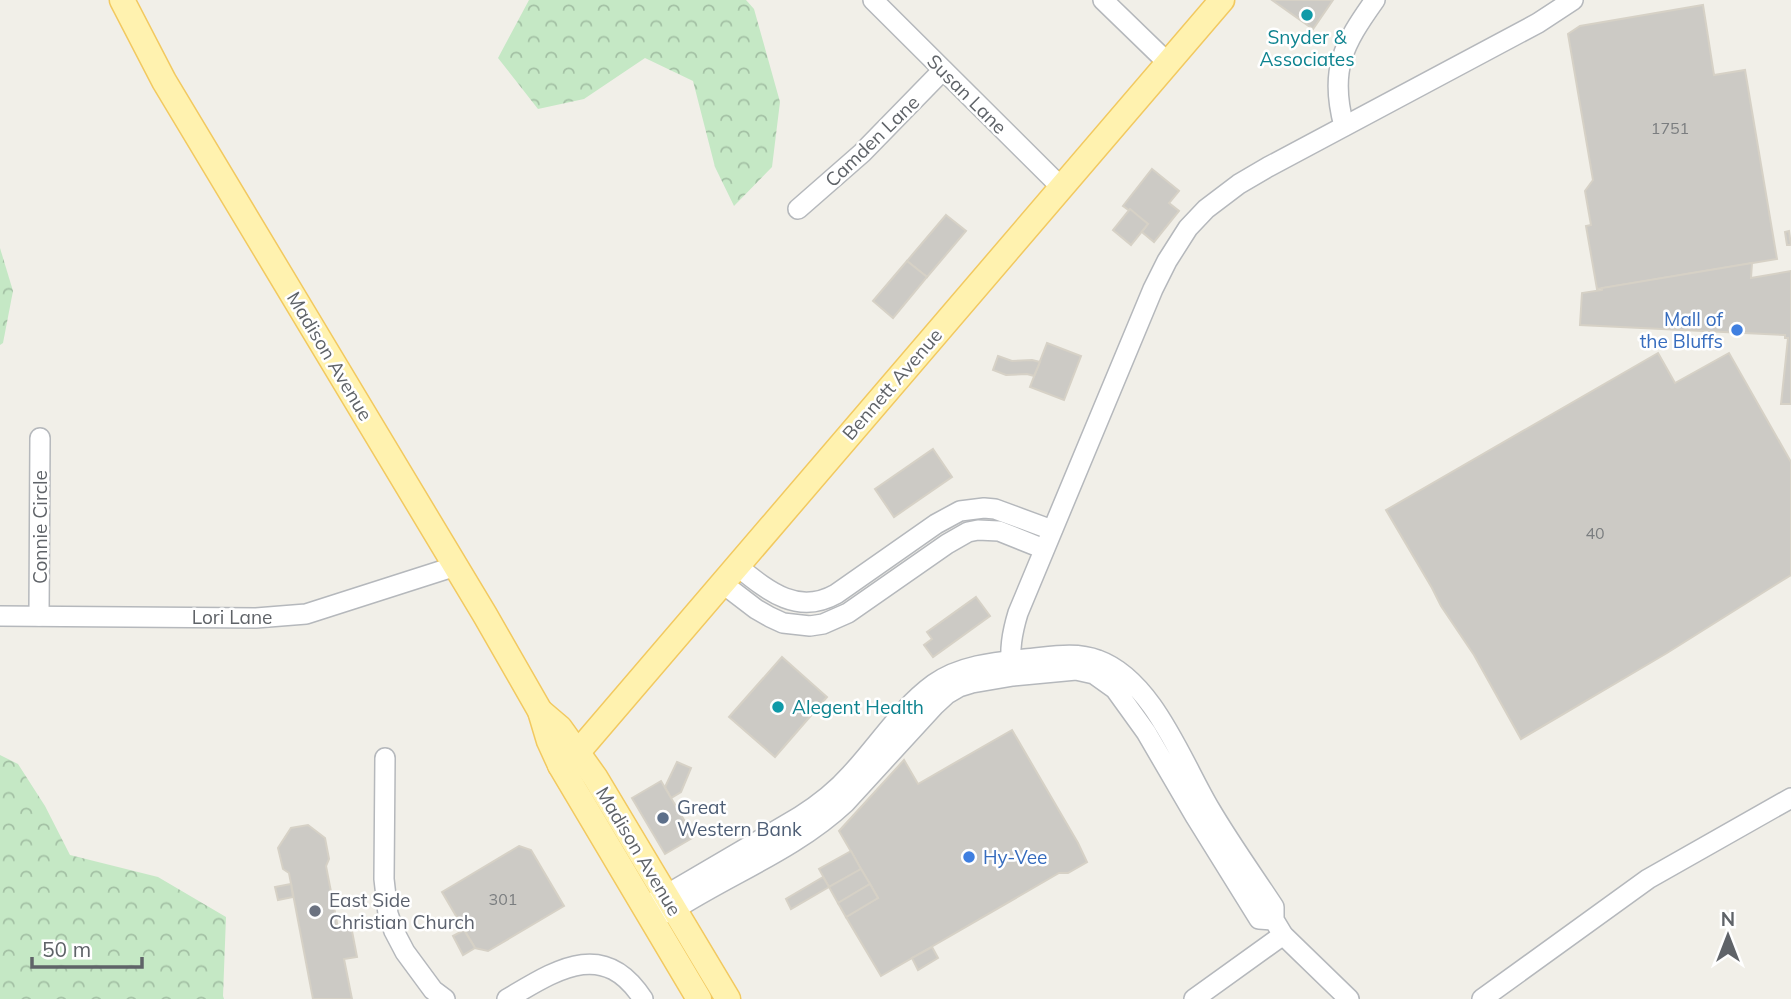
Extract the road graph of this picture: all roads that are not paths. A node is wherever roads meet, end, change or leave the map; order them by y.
1 (122, 0) edge
2 (873, 0) edge
3 (1103, 0) edge
4 (1222, 0) edge
5 (1375, 0) edge
6 (1573, 0) edge
7 (1168, 63) junction
8 (943, 70) junction
9 (1343, 126) junction
10 (1061, 187) junction
11 (798, 209) dead end
12 (40, 438) dead end
13 (1052, 530) junction
14 (1044, 549) junction
15 (456, 566) junction
16 (729, 574) junction
17 (0, 615) edge
18 (39, 616) junction
19 (1012, 668) junction
20 (385, 758) dead end
21 (569, 759) junction
22 (1791, 798) edge
23 (670, 903) junction
24 (649, 915) junction
25 (1278, 928) junction
26 (445, 999) edge
27 (507, 999) edge
28 (643, 999) edge
29 (699, 999) edge
30 (728, 999) edge
31 (1194, 999) edge
32 (1349, 999) edge
33 (1482, 999) edge

1 - 15 main road, Madison Avenue
2 - 8 street, Susan Lane
3 - 7 street
4 - 7 main road, Bennett Avenue
5 - 9 street
6 - 9 street
7 - 10 main road, Bennett Avenue
8 - 10 street, Susan Lane
8 - 11 street, Camden Lane
9 - 13 street
10 - 16 main road, Bennett Avenue
12 - 18 street, Connie Circle
13 - 14 street
13 - 16 street
14 - 16 street
14 - 19 street
15 - 18 street, Lori Lane
15 - 21 main road, Madison Avenue
16 - 21 main road, Bennett Avenue
17 - 18 street, Lori Lane
19 - 23 street
19 - 25 street
20 - 26 street
21 - 23 main road, Madison Avenue
21 - 24 main road, Madison Avenue
22 - 33 street
23 - 24 street
23 - 30 main road, Madison Avenue
24 - 29 main road, Madison Avenue
25 - 31 street
25 - 32 street
27 - 28 street

